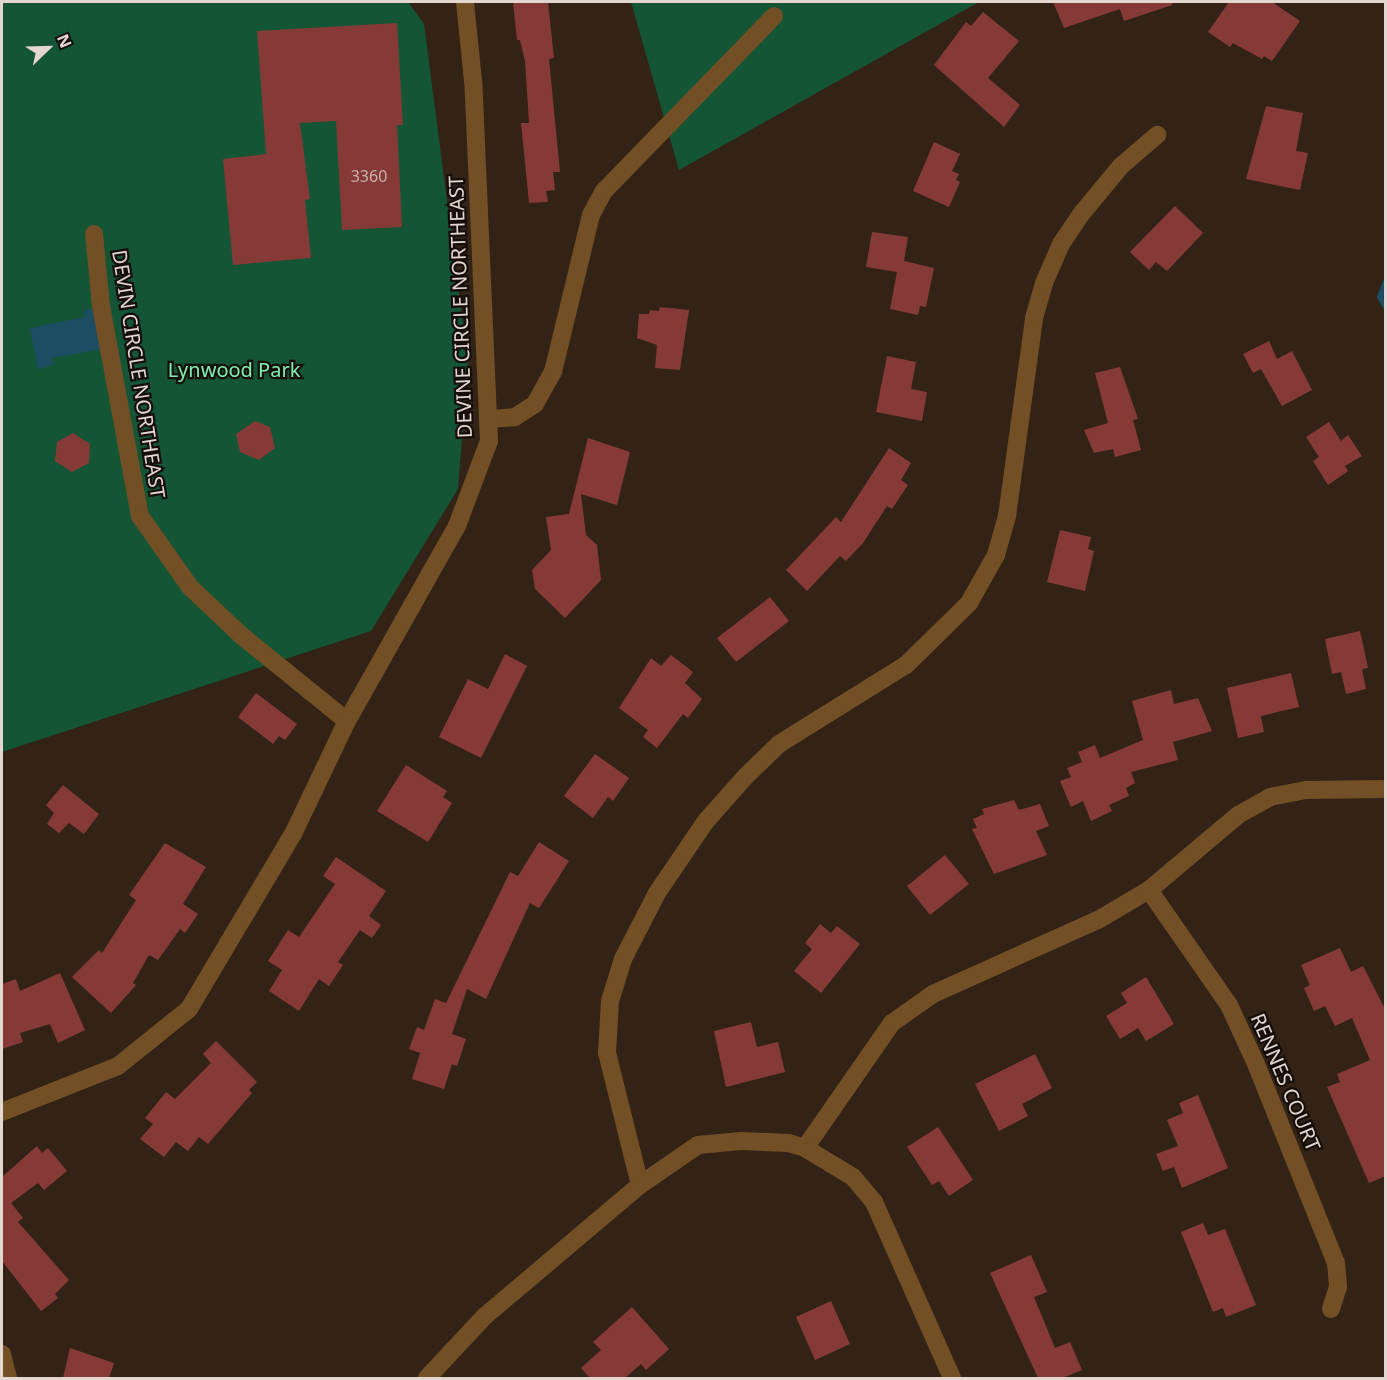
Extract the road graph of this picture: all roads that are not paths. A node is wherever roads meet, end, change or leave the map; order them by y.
1 (465, 2) edge
2 (774, 16) dead end
3 (1157, 135) dead end
4 (94, 234) dead end
5 (489, 418) junction
6 (347, 721) junction
7 (1382, 789) dead end
8 (1149, 890) junction
9 (2, 1112) edge
10 (805, 1148) junction
11 (640, 1185) junction
12 (1331, 1308) dead end
13 (2, 1354) edge
14 (8, 1378) edge
15 (427, 1378) edge
16 (951, 1378) edge

1 - 5 street, DEVINE CIRCLE NORTHEAST
2 - 5 street
3 - 11 street
4 - 6 street, DEVIN CIRCLE NORTHEAST
5 - 6 street, DEVINE CIRCLE NORTHEAST
6 - 9 street, DEVINE CIRCLE NORTHEAST
7 - 8 street
8 - 10 street
8 - 12 street, RENNES COURT
10 - 11 street
10 - 16 street
11 - 15 street
13 - 14 street

